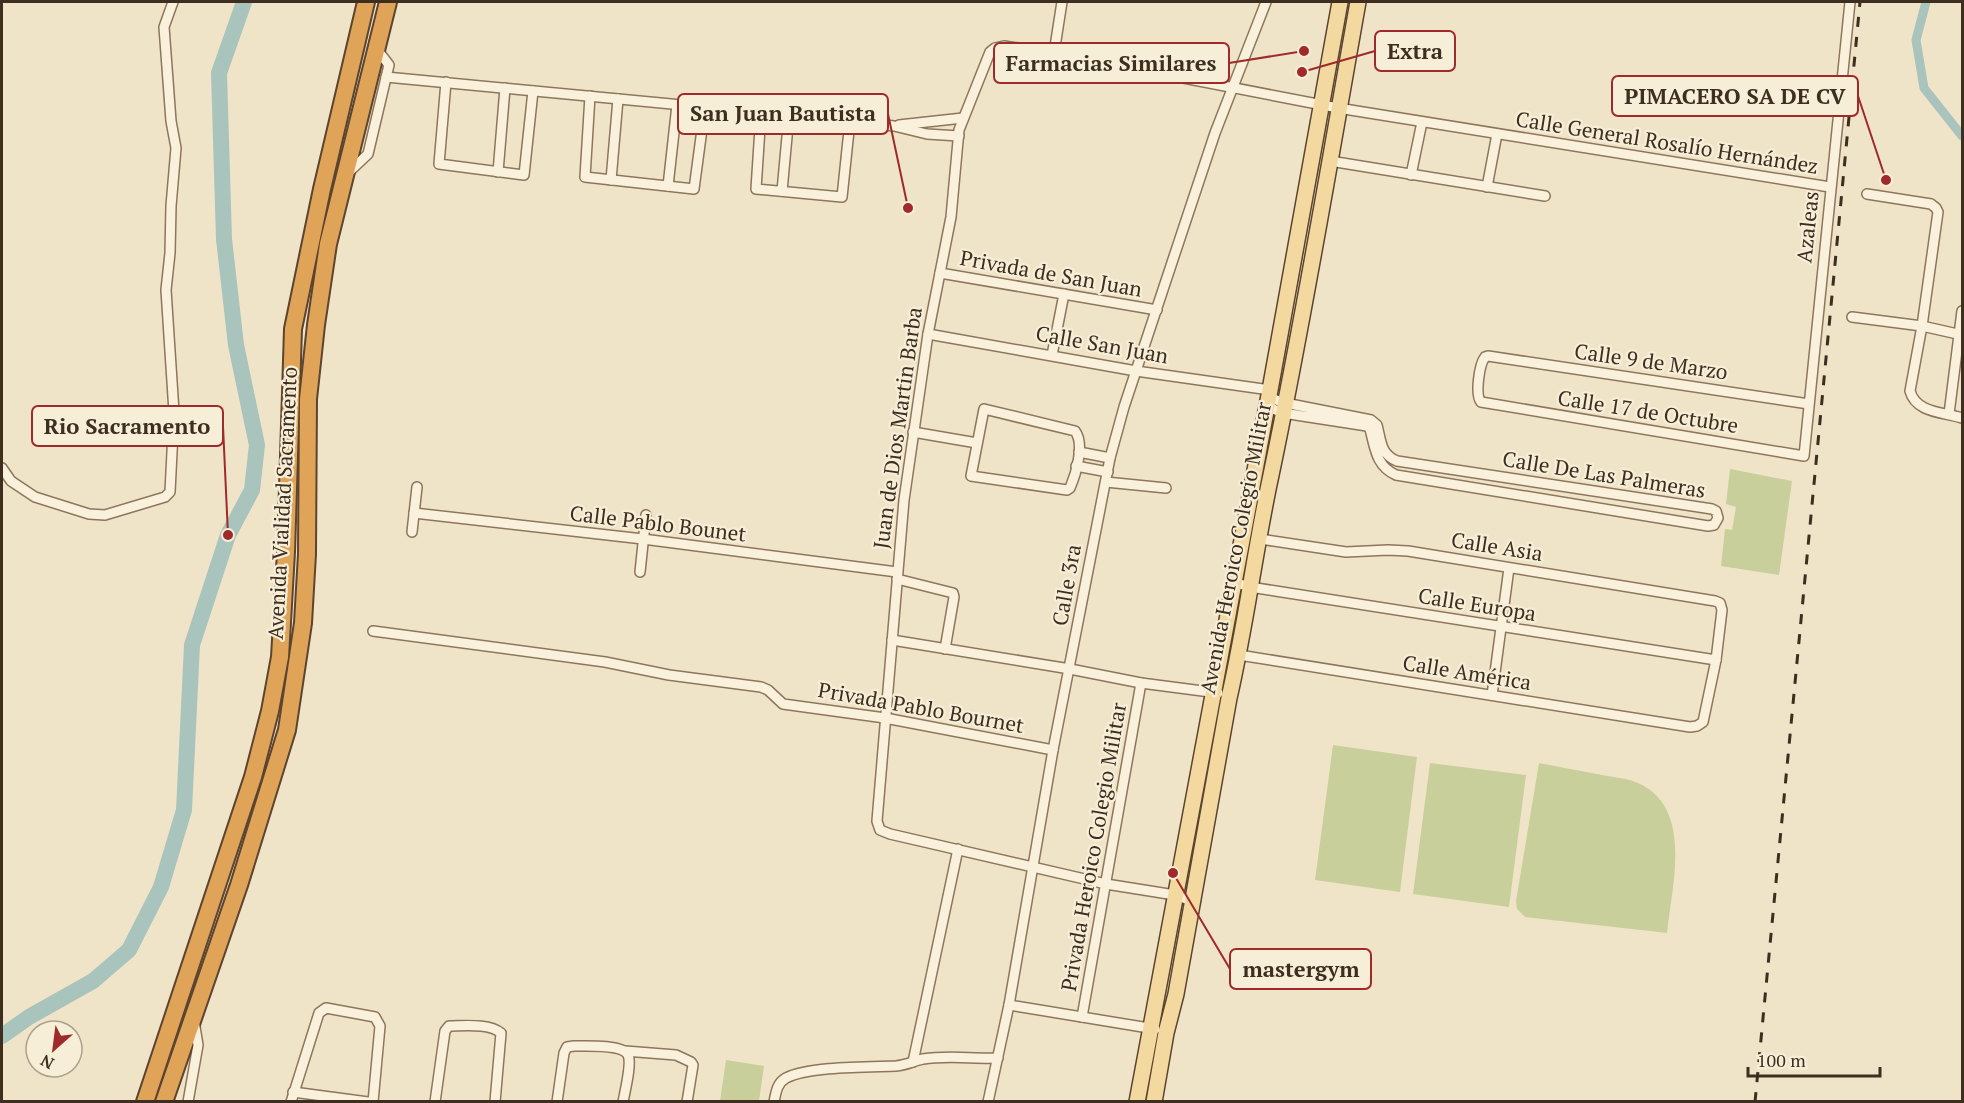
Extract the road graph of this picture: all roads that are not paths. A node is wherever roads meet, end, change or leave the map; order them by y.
1 (173, 2) edge
2 (366, 2) edge
3 (388, 2) edge
4 (1062, 2) edge
5 (1266, 2) edge
6 (1340, 2) edge
7 (1358, 2) edge
8 (1850, 2) edge
9 (1004, 46) joint
10 (376, 48) junction
11 (1054, 53) junction
12 (386, 77) junction
13 (446, 82) junction
14 (505, 88) junction
15 (1233, 88) junction
16 (533, 91) junction
17 (590, 96) junction
18 (618, 99) junction
19 (1322, 104) junction
20 (677, 105) junction
21 (705, 107) junction
22 (1338, 108) junction
23 (761, 113) junction
24 (789, 116) junction
25 (963, 118) junction
26 (850, 122) junction
27 (1422, 122) junction
28 (894, 126) junction
29 (1497, 134) junction
30 (958, 136) junction
31 (1330, 161) junction
32 (498, 172) junction
33 (1411, 175) junction
34 (345, 176) junction
35 (611, 180) junction
36 (668, 186) junction
37 (1487, 187) junction
38 (1830, 187) junction
39 (782, 191) junction
40 (1867, 194) dead end
41 (1545, 196) dead end
42 (940, 273) junction
43 (1064, 294) junction
44 (1157, 310) junction
45 (1962, 311) edge
46 (1852, 317) dead end
47 (1922, 326) junction
48 (928, 334) junction
49 (1960, 335) edge
50 (1052, 355) junction
51 (1136, 371) junction
52 (1268, 398) junction
53 (1486, 403) joint
54 (1809, 404) junction
55 (1284, 408) junction
56 (1949, 414) junction
57 (1962, 418) edge
58 (914, 432) junction
59 (977, 443) junction
60 (1079, 452) junction
61 (1804, 456) joint
62 (1110, 458) junction
63 (1384, 459) junction
64 (1076, 466) junction
65 (2, 468) edge
66 (1107, 477) junction
67 (417, 487) dead end
68 (1562, 487) junction
69 (1166, 488) dead end
70 (1560, 502) junction
71 (414, 513) junction
72 (646, 515) dead end
73 (412, 532) dead end
74 (643, 539) junction
75 (1260, 539) junction
76 (1509, 567) junction
77 (640, 572) dead end
78 (897, 575) junction
79 (1233, 582) junction
80 (1250, 587) junction
81 (1502, 628) junction
82 (373, 632) dead end
83 (892, 640) junction
84 (945, 649) junction
85 (1239, 655) junction
86 (1716, 660) junction
87 (1070, 669) junction
88 (1142, 683) junction
89 (1214, 691) junction
90 (1492, 695) junction
91 (1229, 698) junction
92 (885, 718) junction
93 (1053, 750) junction
94 (958, 849) junction
95 (1032, 866) junction
96 (1106, 884) junction
97 (1175, 895) junction
98 (1192, 901) junction
99 (1009, 1005) junction
100 (1082, 1017) junction
101 (193, 1018) junction
102 (1150, 1027) junction
103 (1166, 1033) junction
104 (626, 1051) junction
105 (998, 1058) junction
106 (913, 1062) junction
107 (292, 1097) edge
108 (145, 1101) edge
109 (164, 1101) edge
110 (188, 1101) edge
111 (368, 1101) edge
112 (373, 1101) edge
113 (435, 1101) edge
114 (495, 1101) edge
115 (557, 1101) edge
116 (623, 1101) edge
117 (687, 1101) edge
118 (774, 1101) edge
119 (988, 1101) edge
120 (1137, 1101) edge
121 (1154, 1101) edge

1 - 65 street
2 - 108 highway, Avenida Vialidad Sacramento
3 - 10 highway, Avenida Vialidad Sacramento
4 - 11 street
5 - 15 street, Calle 3ra
6 - 19 main road, Avenida Heroico Colegio Militar
7 - 22 main road, Avenida Heroico Colegio Militar
8 - 38 street, Azaleas
9 - 11 street, Calle General Rosalío Hernández
9 - 25 street, Juan de Dios Martin Barba
10 - 12 street
10 - 34 highway, Avenida Vialidad Sacramento
11 - 15 street, Calle General Rosalío Hernández
12 - 13 street
12 - 34 street
13 - 14 street
13 - 32 street
14 - 16 street
14 - 32 street
15 - 19 street, Calle General Rosalío Hernández
15 - 44 street, Calle 3ra
16 - 17 street
16 - 32 street
17 - 18 street
17 - 35 street
18 - 20 street
18 - 35 street
19 - 22 street, Calle General Rosalío Hernández
19 - 52 main road, Avenida Heroico Colegio Militar
20 - 21 street
20 - 36 street
21 - 23 street
21 - 36 street
22 - 27 street, Calle General Rosalío Hernández
22 - 31 main road, Avenida Heroico Colegio Militar
23 - 24 street
23 - 39 street
24 - 26 street
24 - 39 street
25 - 28 street
25 - 30 street, Juan de Dios Martin Barba
26 - 28 street
26 - 39 street
27 - 29 street, Calle General Rosalío Hernández
27 - 33 street
28 - 30 street
29 - 37 street, Calle General Rosalío Hernández
29 - 38 street, Calle General Rosalío Hernández
30 - 42 street, Juan de Dios Martin Barba
31 - 33 street
31 - 55 main road, Avenida Heroico Colegio Militar
33 - 37 street
34 - 101 highway, Avenida Vialidad Sacramento
35 - 36 street
37 - 41 street
38 - 54 street, Azaleas
40 - 47 street
42 - 43 street, Privada de San Juan
42 - 48 street, Juan de Dios Martin Barba
43 - 44 street, Privada de San Juan
43 - 50 street
44 - 51 street, Calle 3ra
45 - 49 street
46 - 47 street
47 - 49 street
47 - 56 street
48 - 50 street, Calle San Juan
48 - 58 street, Juan de Dios Martin Barba
49 - 56 street
50 - 51 street, Calle San Juan
51 - 52 street, Calle San Juan
51 - 62 street, Calle 3ra
52 - 55 street
52 - 79 main road, Avenida Heroico Colegio Militar
53 - 54 street, Calle 9 de Marzo
53 - 61 street, Calle 17 de Octubre
54 - 61 street, Azaleas
55 - 63 street
55 - 75 main road, Avenida Heroico Colegio Militar
56 - 57 street
58 - 59 street
58 - 78 street, Juan de Dios Martin Barba
59 - 60 street
59 - 64 street
60 - 62 street
60 - 64 street
62 - 66 street, Calle 3ra
63 - 68 street, Calle De Las Palmeras
63 - 70 street, Calle De Las Palmeras
64 - 66 street
66 - 69 street
66 - 87 street, Calle 3ra
67 - 71 street
68 - 70 street
68 - 70 street, Calle De Las Palmeras
71 - 73 street
71 - 74 street, Calle Pablo Bounet
72 - 74 street
74 - 77 street
74 - 78 street, Calle Pablo Bounet
75 - 76 street, Calle Asia
75 - 80 main road, Avenida Heroico Colegio Militar
76 - 81 street
76 - 86 street, Calle Asia
78 - 83 street, Juan de Dios Martin Barba
78 - 84 street, Calle Pablo Bounet
79 - 80 street, Calle Europa
79 - 89 main road, Avenida Heroico Colegio Militar
80 - 81 street, Calle Europa
80 - 85 main road, Avenida Heroico Colegio Militar
81 - 86 street, Calle Europa
81 - 90 street
82 - 92 street, Privada Pablo Bournet
83 - 84 street
83 - 92 street, Juan de Dios Martin Barba
84 - 87 street
85 - 90 street, Calle América
85 - 91 main road, Avenida Heroico Colegio Militar
86 - 90 street, Calle América
87 - 88 street
87 - 93 street, Calle 3ra
88 - 89 street
88 - 96 street, Privada Heroico Colegio Militar
89 - 91 street
89 - 97 main road, Avenida Heroico Colegio Militar
91 - 98 main road, Avenida Heroico Colegio Militar
92 - 93 street, Privada Pablo Bournet
92 - 94 street, Juan de Dios Martin Barba
93 - 95 street, Calle 3ra
94 - 95 street
94 - 106 street
95 - 96 street
95 - 99 street, Calle 3ra
96 - 97 street
96 - 100 street, Privada Heroico Colegio Militar
97 - 98 street
97 - 102 main road, Avenida Heroico Colegio Militar
98 - 103 main road, Avenida Heroico Colegio Militar
99 - 100 street
99 - 105 street, Calle 3ra
100 - 102 street
101 - 109 highway, Avenida Vialidad Sacramento
101 - 110 street
102 - 103 street
102 - 120 main road, Avenida Heroico Colegio Militar
103 - 121 main road, Avenida Heroico Colegio Militar
104 - 115 street
104 - 116 street
104 - 117 street
105 - 106 street
105 - 119 street, Calle 3ra
106 - 118 street
107 - 111 street
107 - 112 street
113 - 114 street

